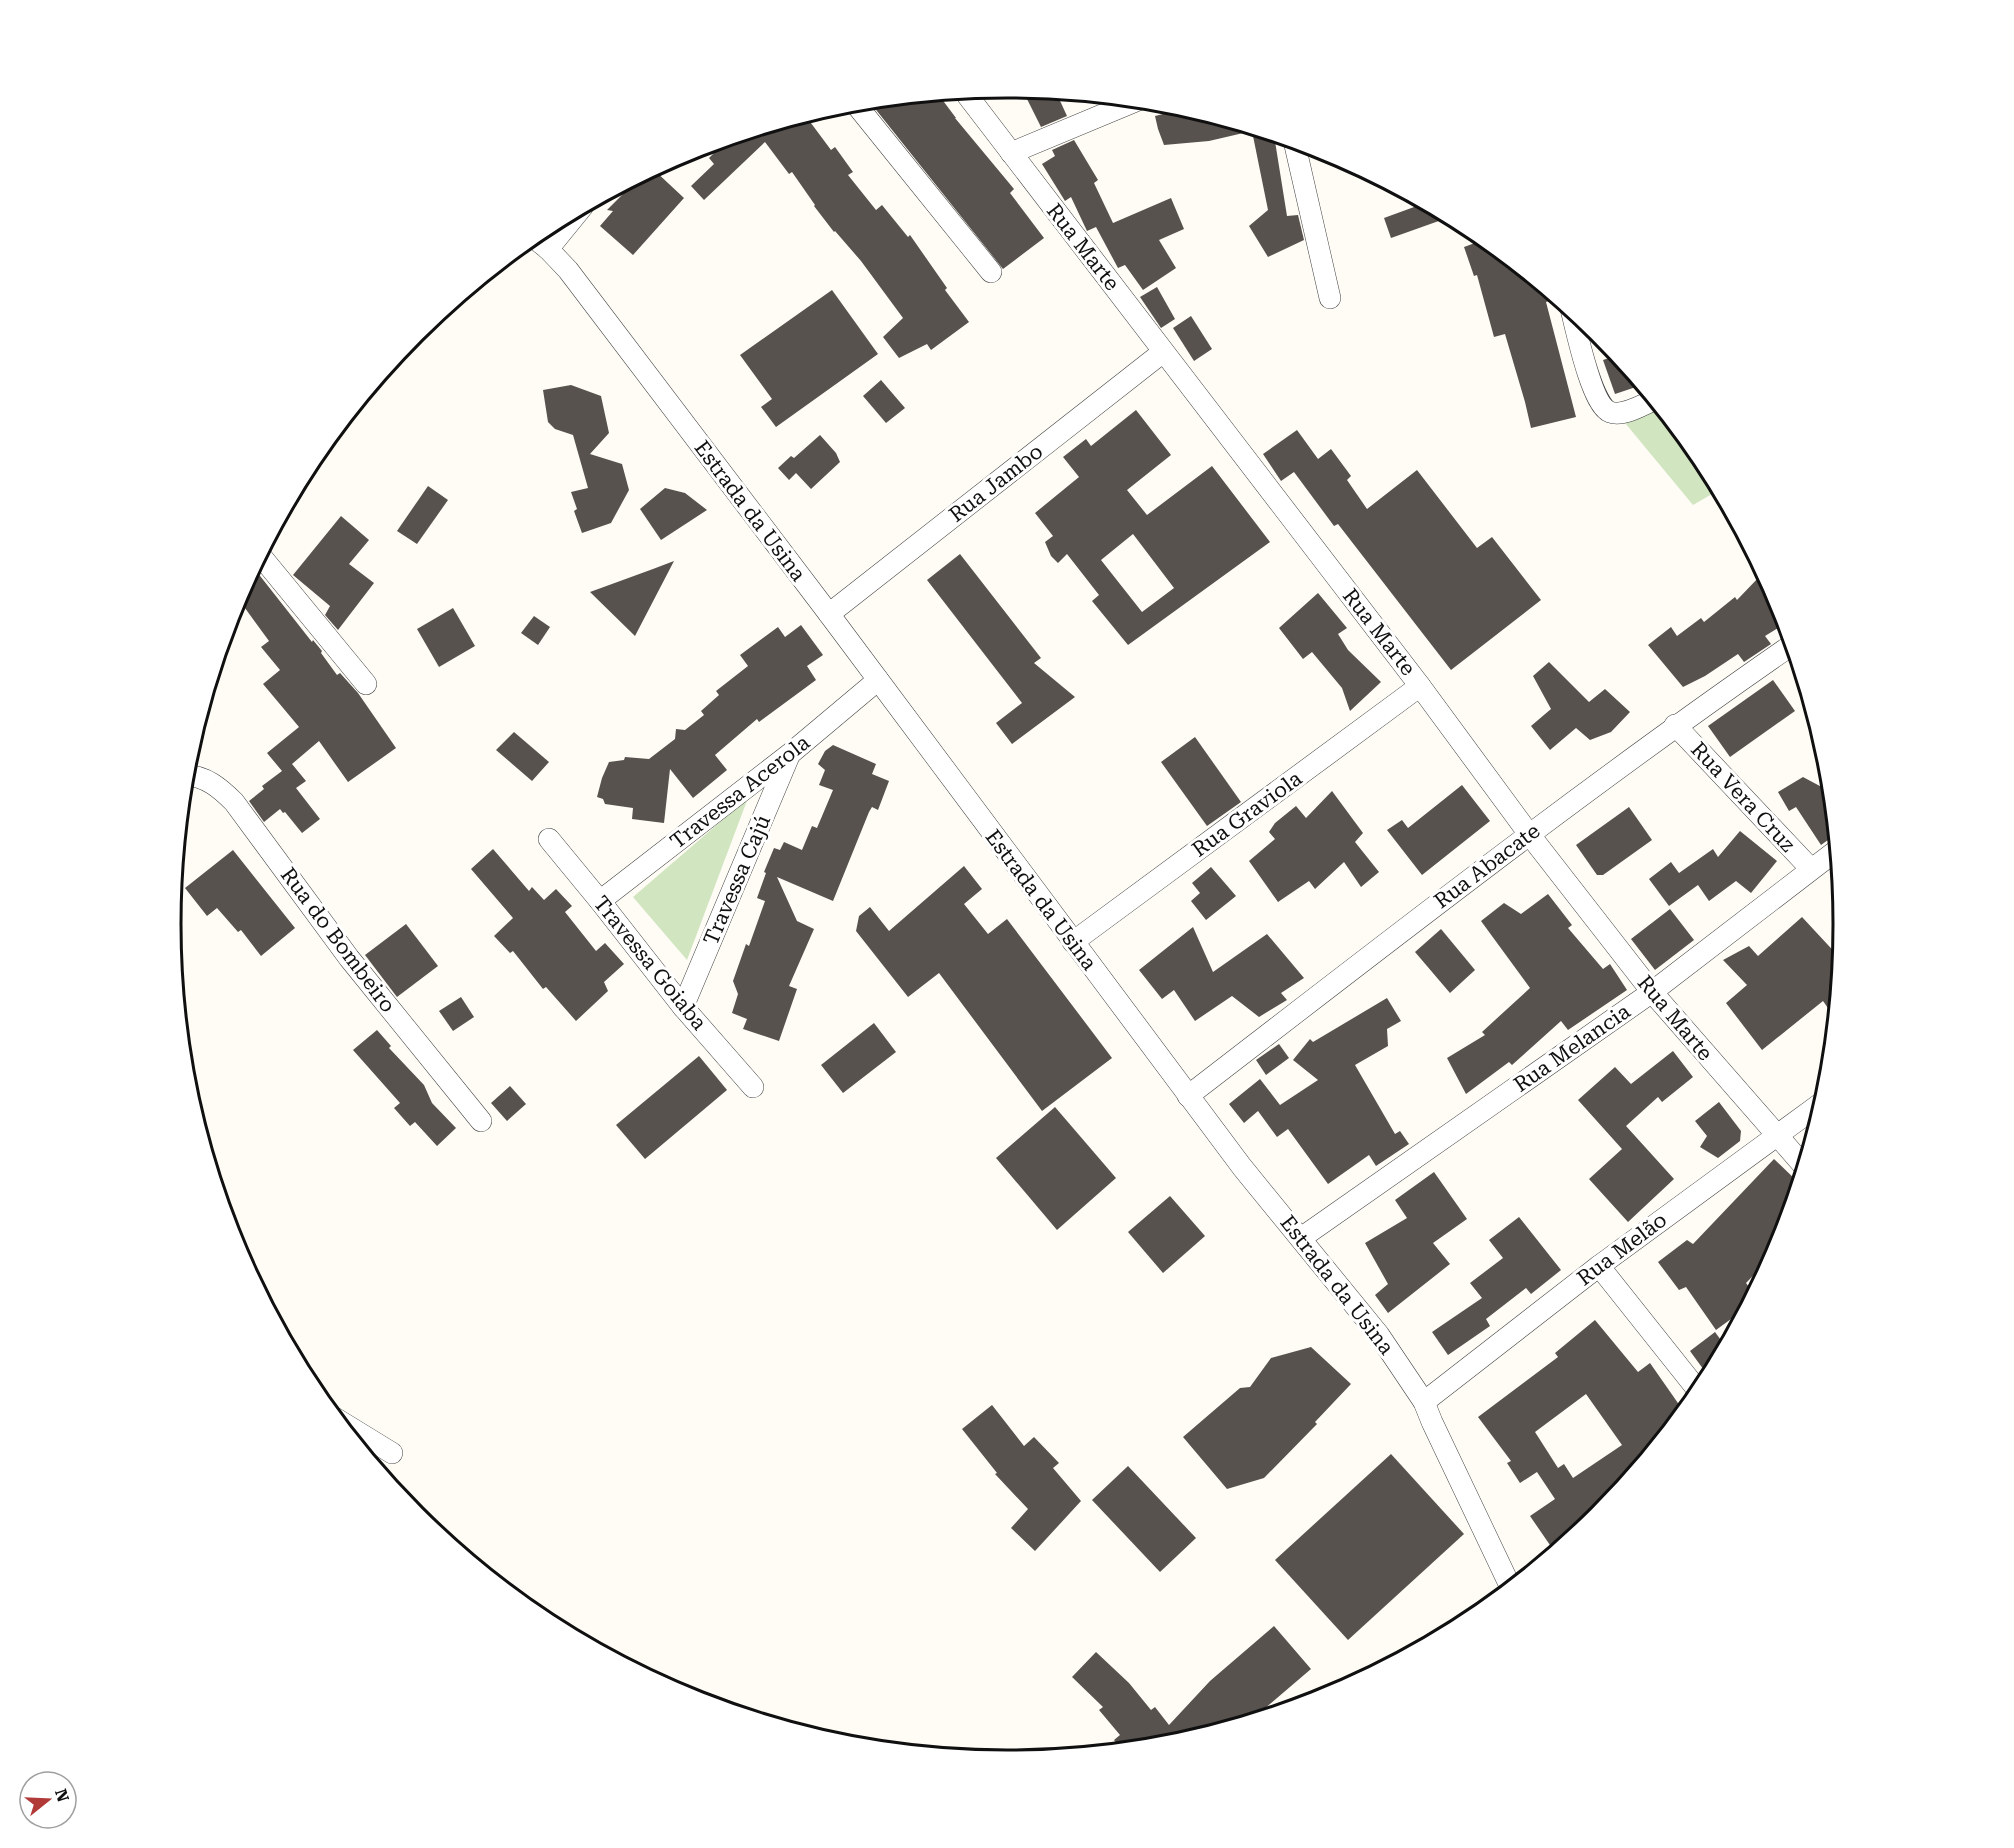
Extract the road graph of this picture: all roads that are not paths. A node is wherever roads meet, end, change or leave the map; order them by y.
1 (970, 99) edge
2 (1123, 106) edge
3 (861, 111) edge
4 (1296, 150) edge
5 (1011, 153) junction
6 (540, 242) edge
7 (991, 272) dead end
8 (1330, 298) dead end
9 (1576, 325) edge
10 (1163, 352) junction
11 (1648, 403) edge
12 (265, 561) edge
13 (829, 614) junction
14 (1786, 649) edge
15 (878, 680) junction
16 (366, 684) dead end
17 (1420, 686) junction
18 (1675, 725) junction
19 (791, 753) junction
20 (194, 777) edge
21 (1529, 834) junction
22 (549, 839) dead end
23 (1830, 855) edge
24 (1811, 869) junction
25 (600, 901) junction
26 (1073, 942) junction
27 (1652, 992) junction
28 (683, 1007) junction
29 (753, 1087) dead end
30 (1188, 1096) junction
31 (1812, 1110) edge
32 (480, 1121) dead end
33 (1776, 1135) junction
34 (1799, 1160) edge
35 (1301, 1238) junction
36 (1599, 1266) junction
37 (1693, 1384) edge
38 (1424, 1402) junction
39 (352, 1429) edge
40 (392, 1453) dead end
41 (1508, 1581) edge

1 - 5 street, Rua Marte
2 - 5 street
3 - 7 street
4 - 8 street
5 - 10 street, Rua Marte
6 - 13 street, Estrada da Usina
9 - 11 street
10 - 13 street, Rua Jambo
10 - 17 street, Rua Marte
12 - 16 street
13 - 15 street, Estrada da Usina
14 - 18 street, Rua Abacate
15 - 19 street, Travessa Acerola
15 - 26 street, Estrada da Usina
17 - 21 street, Rua Marte
17 - 26 street, Rua Graviola
18 - 21 street, Rua Abacate
18 - 24 street, Rua Vera Cruz
19 - 25 street, Travessa Acerola
19 - 28 street, Travessa Cajú
20 - 32 street, Rua do Bombeiro
21 - 27 street, Rua Marte
21 - 30 street, Rua Abacate
22 - 25 street, Travessa Goiaba
23 - 24 street, Rua Melancia
24 - 27 street, Rua Melancia
25 - 28 street, Travessa Goiaba
26 - 30 street, Estrada da Usina
27 - 33 street, Rua Marte
27 - 35 street, Rua Melancia
28 - 29 street, Travessa Goiaba
30 - 35 street, Estrada da Usina
31 - 33 street, Rua Melão
33 - 34 street, Rua Marte
33 - 36 street, Rua Melão
35 - 38 street, Estrada da Usina
36 - 37 street
36 - 38 street, Rua Melão
38 - 41 street, Estrada da Usina
39 - 40 street

